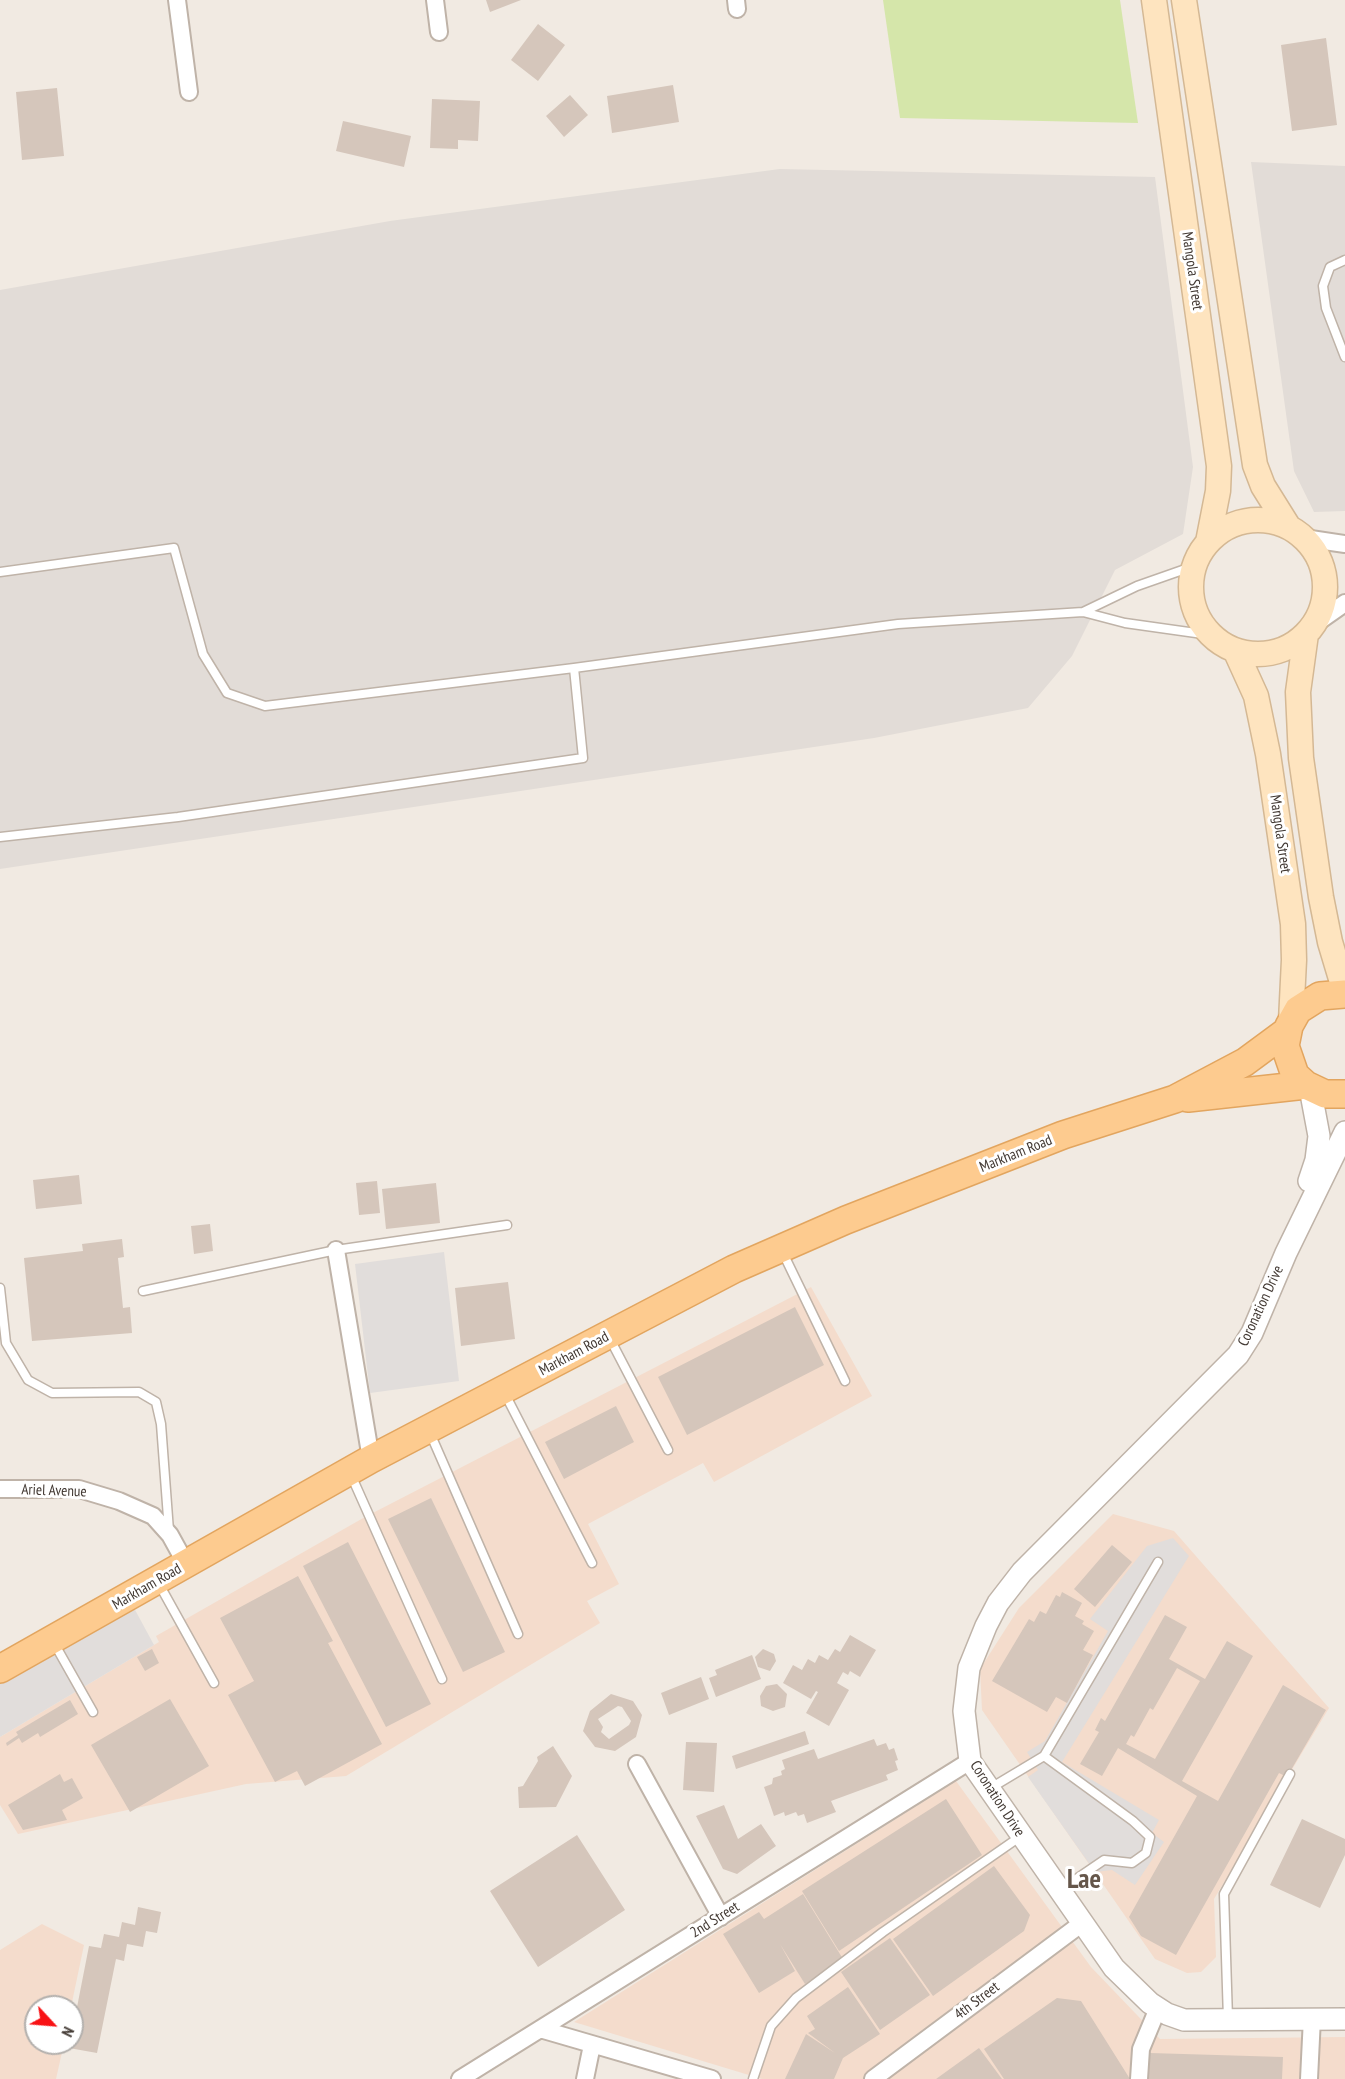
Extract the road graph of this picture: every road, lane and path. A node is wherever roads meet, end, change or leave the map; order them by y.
1 (177, 0) edge
2 (435, 0) edge
3 (1154, 0) edge
4 (1184, 0) edge
5 (439, 33) dead end
6 (189, 92) dead end
7 (1345, 260) edge
8 (1345, 357) edge
9 (1296, 532) junction
10 (1208, 543) junction
11 (1345, 544) edge
12 (1194, 566) junction
13 (0, 572) edge
14 (1345, 603) edge
15 (1083, 612) junction
16 (1311, 629) junction
17 (1210, 635) junction
18 (1236, 652) junction
19 (574, 668) junction
20 (0, 837) edge
21 (1345, 993) edge
22 (1289, 1026) junction
23 (1308, 1087) junction
24 (1345, 1094) edge
25 (1175, 1099) junction
26 (1345, 1132) edge
27 (507, 1225) dead end
28 (781, 1248) junction
29 (336, 1250) junction
30 (1286, 1252) junction
31 (0, 1288) edge
32 (143, 1291) dead end
33 (608, 1335) junction
34 (845, 1381) dead end
35 (503, 1391) junction
36 (429, 1429) junction
37 (668, 1450) dead end
38 (361, 1466) junction
39 (0, 1489) edge
40 (170, 1535) junction
41 (1158, 1562) dead end
42 (592, 1563) dead end
43 (186, 1564) junction
44 (157, 1581) junction
45 (518, 1634) dead end
46 (52, 1640) junction
47 (0, 1669) edge
48 (442, 1679) dead end
49 (214, 1683) dead end
50 (93, 1712) dead end
51 (1044, 1756) junction
52 (970, 1761) junction
53 (637, 1764) dead end
54 (1290, 1774) dead end
55 (989, 1789) junction
56 (1021, 1836) junction
57 (1059, 1891) junction
58 (721, 1917) junction
59 (1081, 1924) junction
60 (1158, 2008) junction
61 (1312, 2018) junction
62 (1228, 2019) junction
63 (1345, 2019) edge
64 (540, 2029) junction
65 (592, 2045) junction
66 (460, 2079) edge
67 (585, 2079) edge
68 (712, 2079) edge
69 (753, 2079) edge
70 (873, 2079) edge
71 (1139, 2079) edge
72 (1309, 2079) edge

1 - 6 street
2 - 5 street
3 - 10 main road, Mangola Street
4 - 9 main road
7 - 8 lane
9 - 10 main road
9 - 11 street
9 - 16 main road
10 - 12 main road
12 - 15 lane
12 - 17 main road
13 - 19 lane
14 - 16 street
15 - 17 lane
15 - 19 lane
16 - 18 main road
16 - 21 main road, Mangola Street
17 - 18 main road
18 - 22 main road, Mangola Street
19 - 20 lane
21 - 22 main road, Markham Road
22 - 23 main road
22 - 25 main road, Markham Road
23 - 24 main road, Markham Road
23 - 25 main road, Markham Road
23 - 30 street, Coronation Drive
25 - 28 main road, Markham Road
26 - 30 street, Coronation Drive
27 - 29 lane
28 - 33 main road, Markham Road
28 - 34 lane
29 - 32 lane
29 - 38 street
30 - 52 street, Coronation Drive
31 - 40 lane
33 - 35 main road, Markham Road
33 - 37 lane
35 - 36 main road, Markham Road
35 - 42 lane
36 - 38 main road, Markham Road
36 - 45 lane
38 - 43 main road, Markham Road
38 - 48 lane
39 - 40 street, Ariel Avenue
40 - 43 street, Ariel Avenue
41 - 51 lane
43 - 44 main road, Markham Road
44 - 46 main road, Markham Road
44 - 49 lane
46 - 47 main road, Markham Road
46 - 50 lane
51 - 55 lane
51 - 57 lane
52 - 55 street, Coronation Drive
52 - 58 street, 2nd Street
53 - 58 street
54 - 62 lane
55 - 56 street, Coronation Drive
56 - 57 street, Coronation Drive
56 - 69 lane
57 - 59 street, Coronation Drive
58 - 64 street, 2nd Street
59 - 60 street, Coronation Drive
59 - 70 street, 4th Street
60 - 62 street, Coronation Drive
60 - 71 street
61 - 62 street, Coronation Drive
61 - 63 street, Coronation Drive
61 - 72 street
64 - 65 street
64 - 66 street, 2nd Street
65 - 67 street
65 - 68 street

